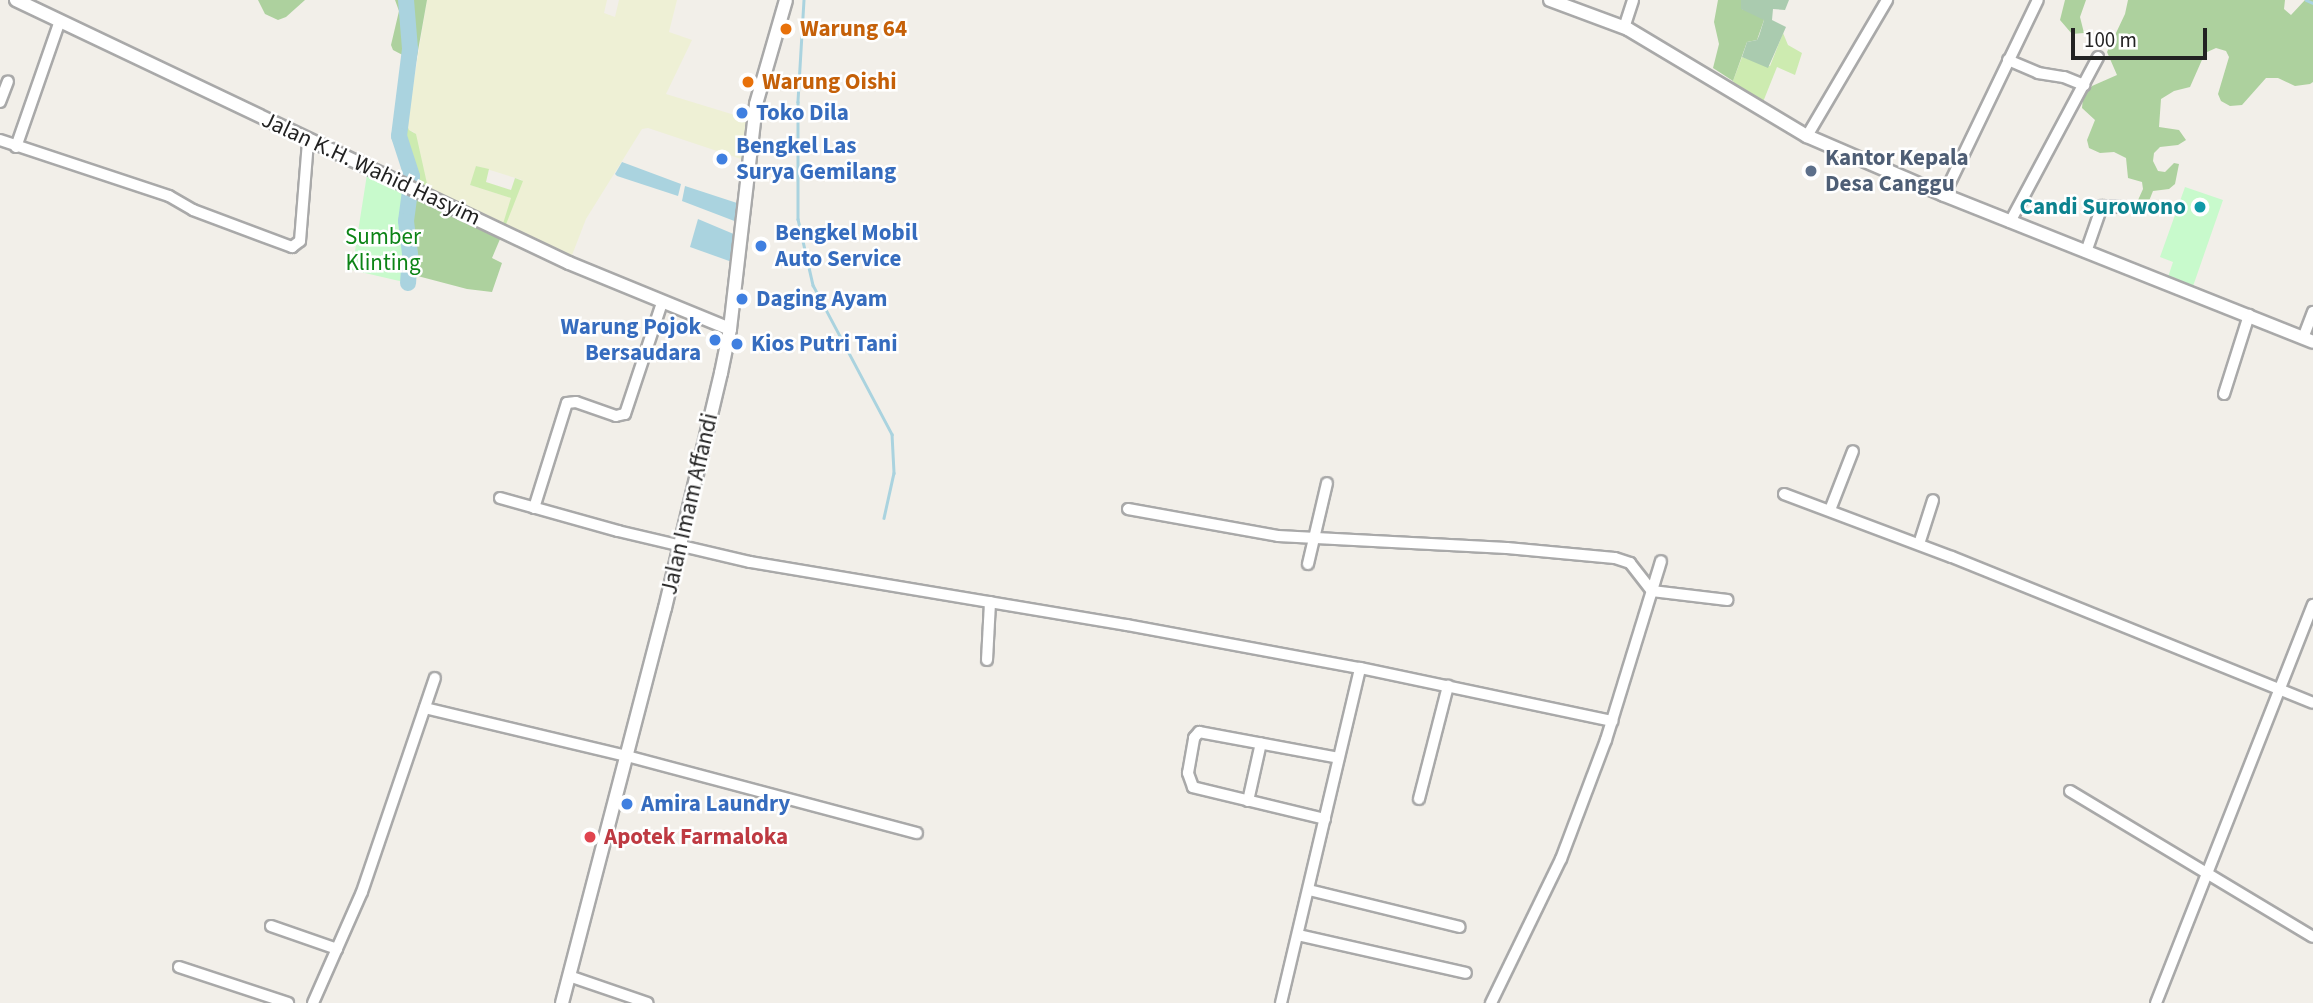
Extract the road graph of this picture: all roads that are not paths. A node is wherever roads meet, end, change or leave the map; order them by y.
1 (16, 0) edge
2 (786, 0) edge
3 (1550, 0) edge
4 (1633, 0) edge
5 (1887, 0) edge
6 (2038, 0) edge
7 (60, 21) junction
8 (1624, 28) junction
9 (2098, 57) dead end
10 (2008, 60) junction
11 (8, 81) dead end
12 (2084, 85) junction
13 (0, 102) edge
14 (1807, 136) junction
15 (0, 140) edge
16 (308, 141) junction
17 (16, 147) junction
18 (1944, 195) junction
19 (2121, 207) dead end
20 (2010, 222) junction
21 (2086, 252) junction
22 (662, 303) junction
23 (2313, 312) edge
24 (2249, 315) junction
25 (730, 329) junction
26 (2308, 340) edge
27 (2224, 394) dead end
28 (1853, 451) dead end
29 (1327, 483) dead end
30 (1784, 494) dead end
31 (500, 498) dead end
32 (1933, 500) dead end
33 (534, 508) junction
34 (1128, 509) dead end
35 (1830, 510) junction
36 (1313, 539) junction
37 (1919, 544) junction
38 (681, 547) junction
39 (1661, 561) dead end
40 (1307, 564) dead end
41 (1652, 591) junction
42 (1727, 600) dead end
43 (990, 602) junction
44 (2313, 605) edge
45 (987, 660) dead end
46 (1360, 668) junction
47 (435, 678) dead end
48 (1448, 686) junction
49 (2279, 692) junction
50 (2313, 703) edge
51 (425, 708) junction
52 (1612, 721) junction
53 (1261, 744) junction
54 (626, 756) junction
55 (1339, 758) junction
56 (2070, 792) dead end
57 (1419, 799) dead end
58 (1248, 801) junction
59 (1325, 819) junction
60 (917, 833) dead end
61 (2209, 873) junction
62 (1309, 890) junction
63 (271, 926) dead end
64 (1460, 928) dead end
65 (1298, 935) junction
66 (2313, 937) edge
67 (337, 950) junction
68 (179, 967) dead end
69 (1466, 973) dead end
70 (569, 976) junction
71 (288, 1003) edge
72 (313, 1003) edge
73 (562, 1003) edge
74 (648, 1003) edge
75 (1281, 1003) edge
76 (1491, 1003) edge
77 (2156, 1003) edge

1 - 7 street, Jalan K.H. Wahid Hasyim
2 - 25 street, Jalan Imam Affandi
3 - 8 street
4 - 8 street
5 - 14 street
6 - 10 street
7 - 16 street, Jalan K.H. Wahid Hasyim
7 - 17 street
8 - 14 street
9 - 12 street
10 - 12 street
10 - 18 street
11 - 13 street
12 - 20 street
14 - 18 street
15 - 17 street
16 - 17 street
16 - 22 street, Jalan K.H. Wahid Hasyim
18 - 20 street
19 - 21 street
20 - 21 street
21 - 24 street
22 - 25 street, Jalan K.H. Wahid Hasyim
22 - 33 street
23 - 26 street
24 - 26 street
24 - 27 street
25 - 38 street, Jalan Imam Affandi
28 - 35 street
29 - 36 street
30 - 35 street
31 - 33 street
32 - 37 street
33 - 38 street
34 - 36 street
35 - 37 street
36 - 40 street
36 - 41 street
37 - 49 street
38 - 43 street
38 - 54 street, Jalan Imam Affandi
39 - 41 street
41 - 42 street
41 - 52 street
43 - 45 street
43 - 46 street
44 - 49 street
46 - 48 street
46 - 55 street
47 - 51 street
48 - 52 street
48 - 57 street
49 - 50 street
49 - 61 street
51 - 54 street
51 - 67 street
52 - 76 street
53 - 55 street
53 - 58 street
53 - 58 street
54 - 60 street
54 - 70 street, Jalan Imam Affandi
55 - 59 street
56 - 61 street
58 - 59 street
59 - 62 street
61 - 66 street
61 - 77 street
62 - 64 street
62 - 65 street
63 - 67 street
65 - 69 street
65 - 75 street
67 - 72 street
68 - 71 street
70 - 73 street, Jalan Imam Affandi
70 - 74 street

